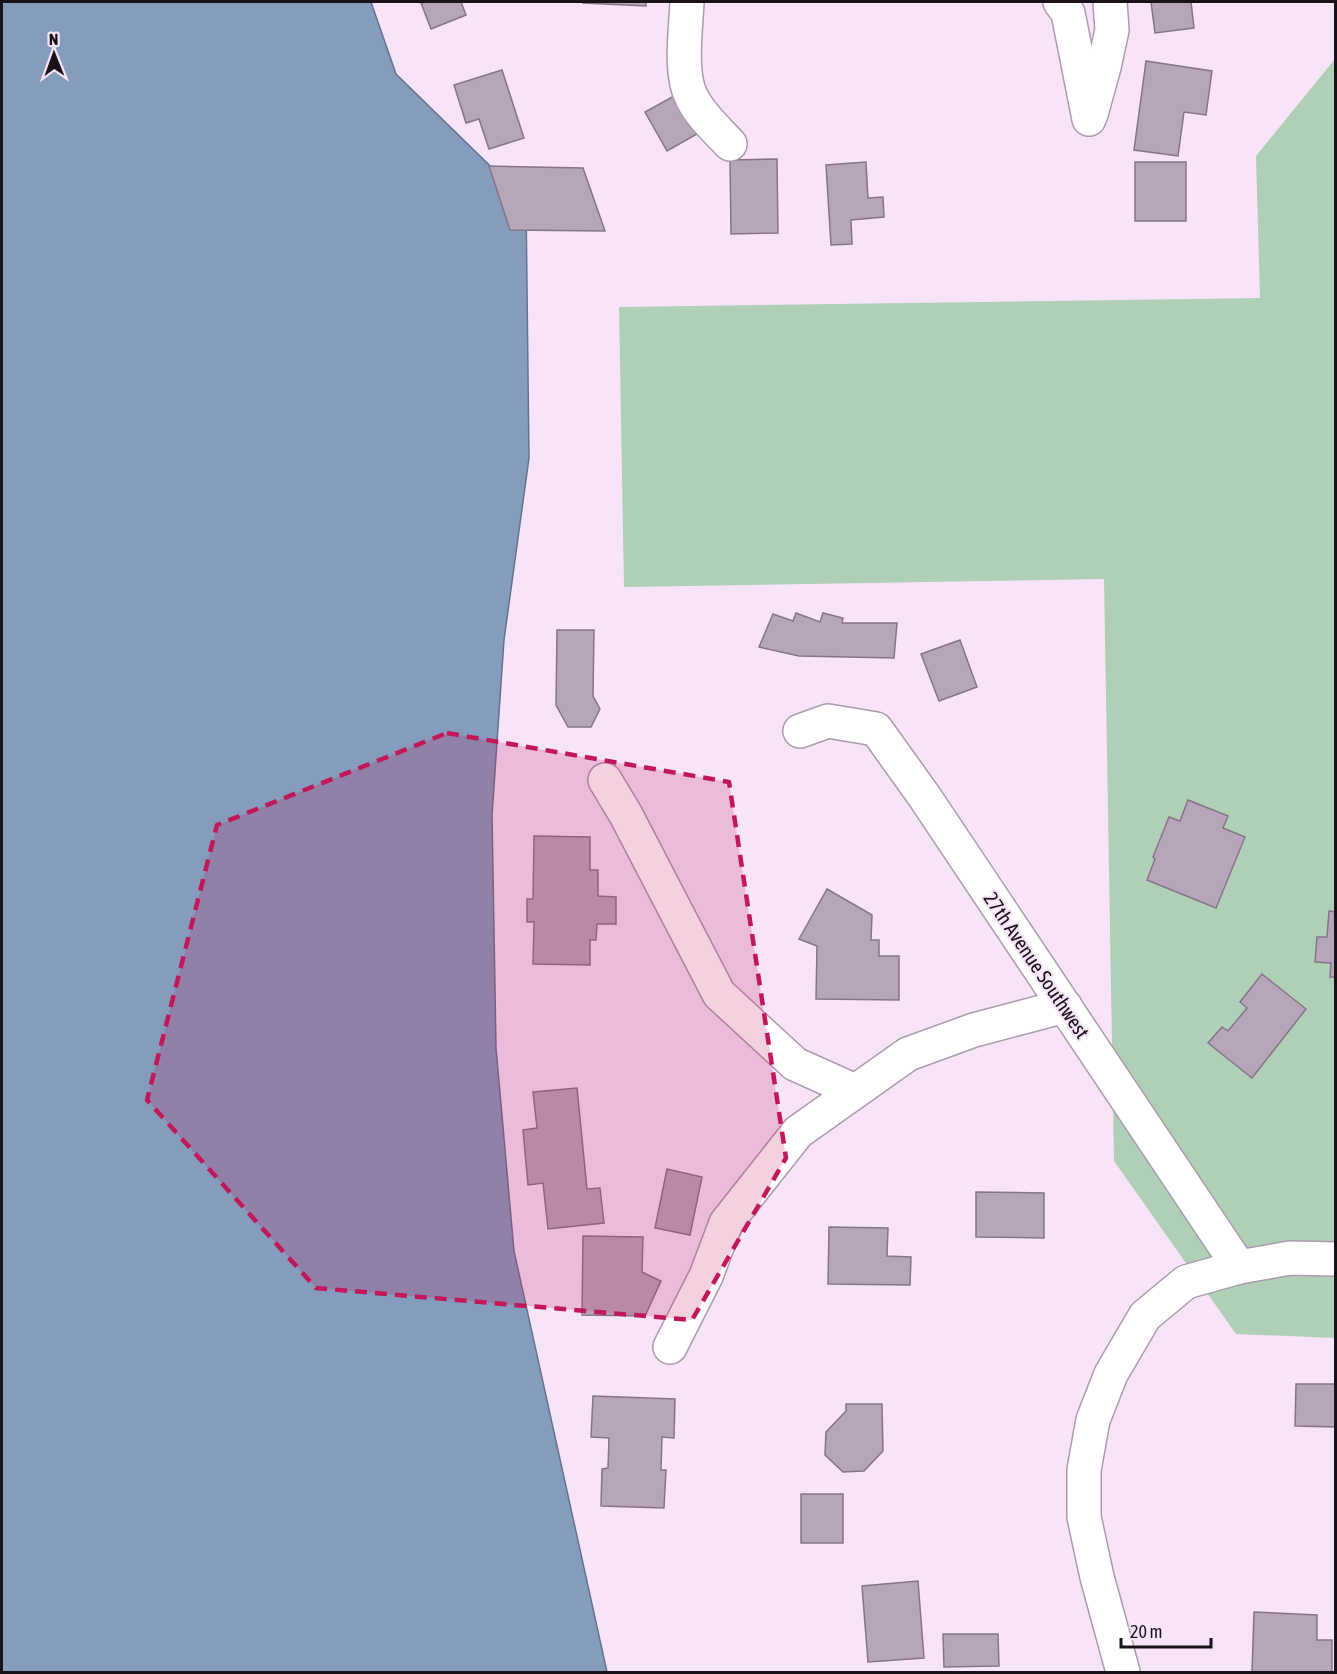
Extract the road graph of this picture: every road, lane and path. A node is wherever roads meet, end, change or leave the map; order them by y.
1 (687, 2) edge
2 (1060, 2) edge
3 (1110, 2) edge
4 (730, 144) dead end
5 (800, 731) dead end
6 (605, 780) dead end
7 (1065, 1006) junction
8 (855, 1091) junction
9 (1335, 1259) edge
10 (1239, 1267) junction
11 (670, 1347) dead end
12 (1123, 1672) edge

1 - 4 street
2 - 3 street
5 - 7 street, 27th Avenue Southwest
6 - 8 street
7 - 8 street
7 - 10 street, 27th Avenue Southwest
8 - 11 street
9 - 10 street
10 - 12 street

